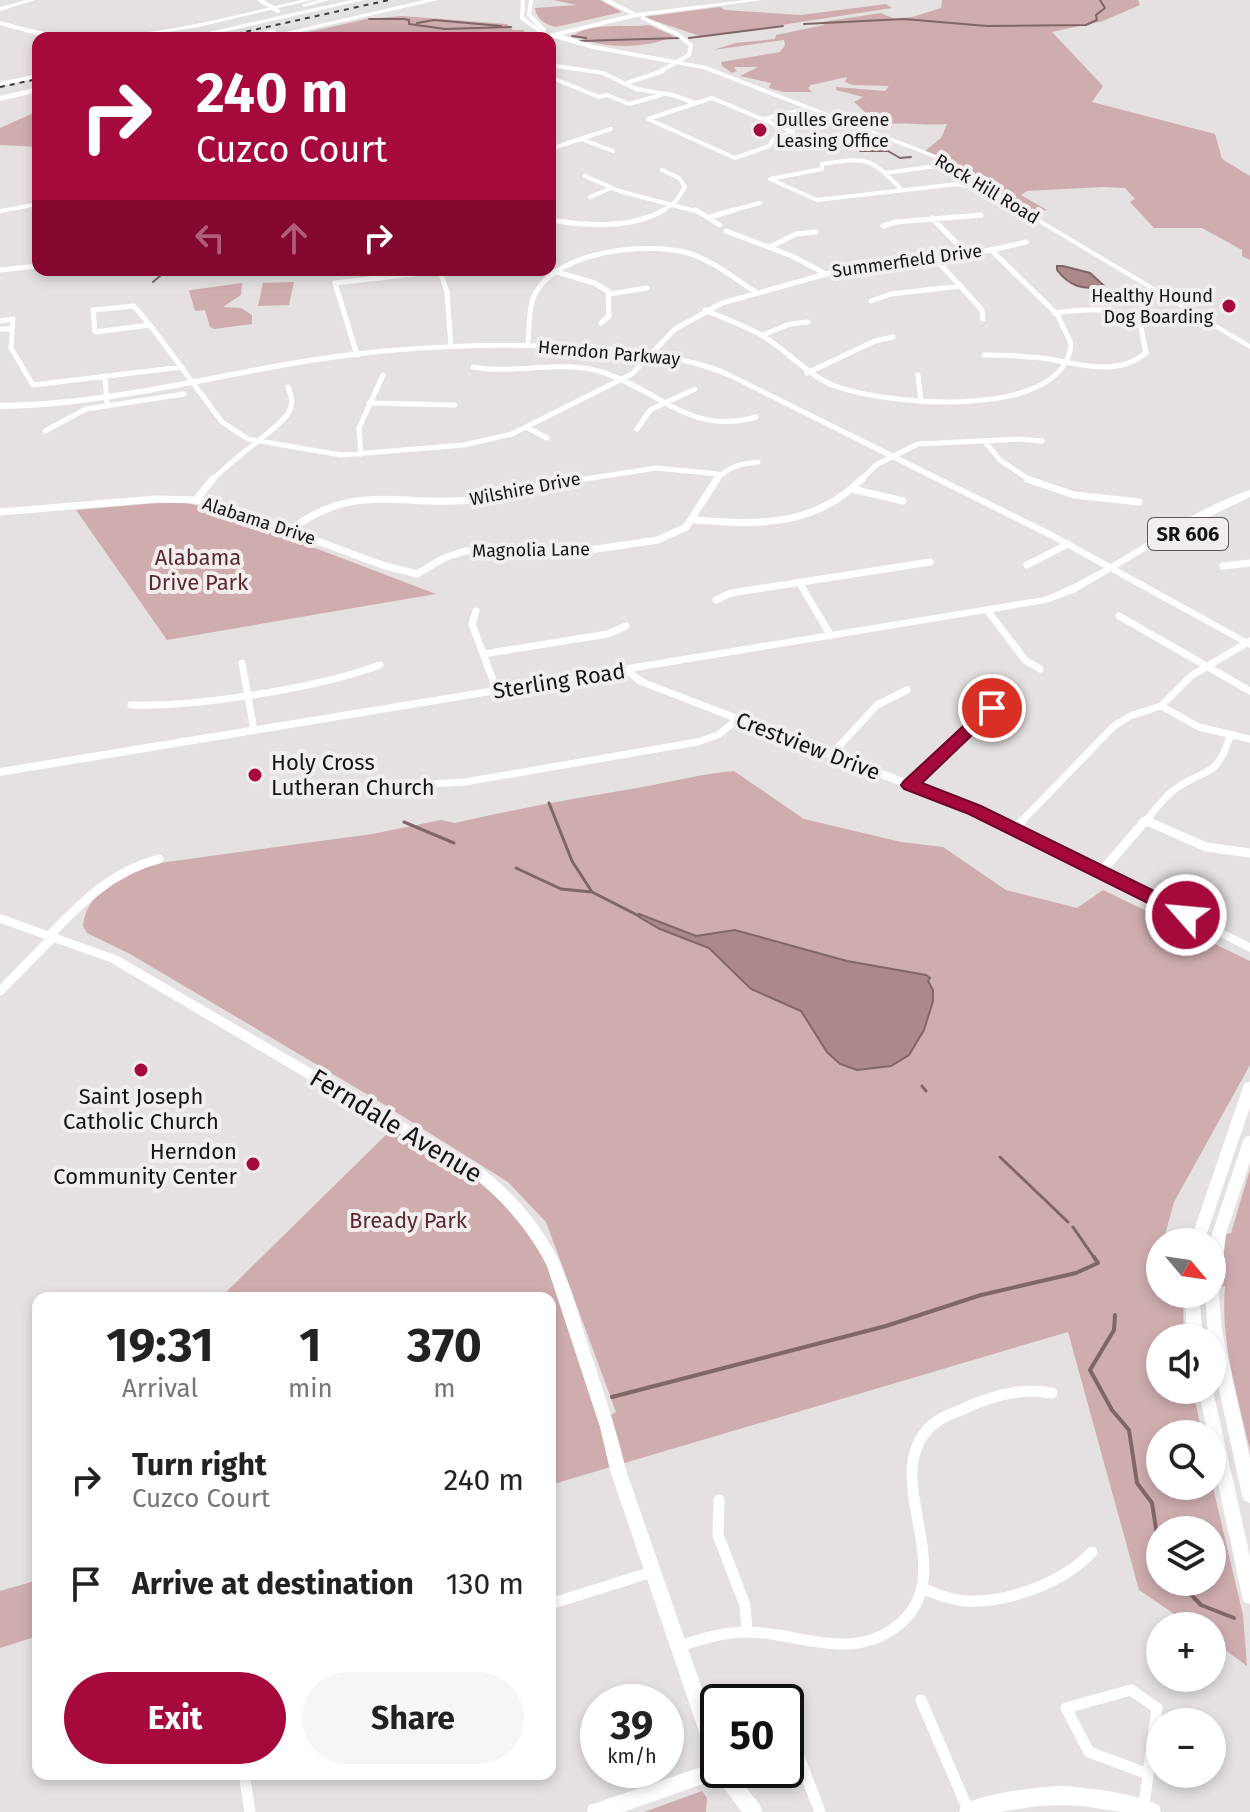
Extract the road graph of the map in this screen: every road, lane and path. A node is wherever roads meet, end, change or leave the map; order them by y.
1 (32, 0) edge
2 (260, 0) edge
3 (309, 0) edge
4 (326, 0) edge
5 (349, 0) edge
6 (361, 0) edge
7 (367, 0) edge
8 (378, 0) edge
9 (413, 0) edge
10 (423, 0) edge
11 (434, 0) edge
12 (523, 0) edge
13 (531, 0) edge
14 (606, 0) edge
15 (736, 0) edge
16 (759, 0) edge
17 (0, 9) edge
18 (275, 9) junction
19 (318, 10) junction
20 (637, 16) junction
21 (271, 19) junction
22 (0, 25) edge
23 (306, 29) junction
24 (32, 32) edge
25 (37, 32) edge
26 (155, 32) edge
27 (172, 32) edge
28 (213, 32) edge
29 (233, 32) edge
30 (271, 32) edge
31 (292, 32) edge
32 (543, 32) edge
33 (545, 32) edge
34 (556, 34) edge
35 (556, 39) edge
36 (675, 63) junction
37 (556, 66) edge
38 (32, 73) edge
39 (556, 79) edge
40 (0, 80) edge
41 (626, 83) junction
42 (32, 88) edge
43 (665, 93) junction
44 (0, 95) edge
45 (696, 103) junction
46 (810, 108) junction
47 (795, 113) junction
48 (763, 119) junction
49 (774, 124) junction
50 (611, 129) dead end
51 (581, 139) junction
52 (556, 146) edge
53 (613, 151) dead end
54 (951, 164) junction
55 (662, 170) dead end
56 (885, 173) junction
57 (585, 176) dead end
58 (966, 186) dead end
59 (611, 188) junction
60 (902, 190) junction
61 (590, 197) dead end
62 (817, 200) junction
63 (760, 203) dead end
64 (671, 204) junction
65 (825, 204) dead end
66 (32, 205) edge
67 (0, 211) edge
68 (981, 215) dead end
69 (710, 217) junction
70 (932, 218) junction
71 (556, 221) edge
72 (720, 225) dead end
73 (883, 226) dead end
74 (726, 231) dead end
75 (816, 232) dead end
76 (1026, 242) dead end
77 (770, 247) junction
78 (991, 250) junction
79 (966, 253) junction
80 (934, 257) junction
81 (32, 267) edge
82 (0, 270) edge
83 (556, 270) edge
84 (556, 272) edge
85 (824, 273) junction
86 (396, 276) edge
87 (442, 276) edge
88 (548, 276) edge
89 (961, 286) junction
90 (647, 288) dead end
91 (756, 292) junction
92 (610, 294) junction
93 (871, 301) dead end
94 (705, 310) junction
95 (1054, 313) junction
96 (983, 319) dead end
97 (0, 321) edge
98 (808, 322) dead end
99 (601, 323) dead end
100 (150, 325) junction
101 (0, 329) edge
102 (12, 329) junction
103 (763, 335) junction
104 (893, 337) dead end
105 (528, 341) junction
106 (451, 345) junction
107 (1250, 347) edge
108 (357, 352) junction
109 (652, 352) junction
110 (984, 355) dead end
111 (1067, 362) junction
112 (182, 367) junction
113 (473, 367) dead end
114 (807, 373) junction
115 (383, 375) dead end
116 (918, 375) dead end
117 (105, 377) junction
118 (620, 380) junction
119 (193, 382) junction
120 (288, 387) dead end
121 (695, 389) dead end
122 (184, 394) dead end
123 (107, 400) junction
124 (921, 401) junction
125 (664, 402) junction
126 (0, 403) edge
127 (369, 403) junction
128 (455, 405) dead end
129 (756, 417) dead end
130 (526, 427) junction
131 (637, 429) dead end
132 (45, 431) dead end
133 (547, 438) dead end
134 (255, 441) junction
135 (1042, 441) dead end
136 (985, 442) junction
137 (896, 453) junction
138 (361, 454) junction
139 (758, 462) dead end
140 (718, 474) junction
141 (852, 489) junction
142 (1250, 493) edge
143 (196, 500) junction
144 (903, 501) dead end
145 (1139, 502) dead end
146 (1250, 503) edge
147 (0, 512) edge
148 (695, 520) junction
149 (290, 530) junction
150 (1068, 544) junction
151 (930, 562) dead end
152 (1250, 563) edge
153 (1027, 565) dead end
154 (1118, 566) junction
155 (1223, 566) dead end
156 (417, 574) joint
157 (799, 582) junction
158 (716, 600) dead end
159 (987, 610) junction
160 (476, 611) dead end
161 (1119, 616) dead end
162 (626, 626) dead end
163 (831, 636) junction
164 (1249, 641) edge
165 (483, 654) junction
166 (242, 663) dead end
167 (380, 665) dead end
168 (1206, 666) junction
169 (1040, 669) dead end
170 (627, 670) junction
171 (907, 690) dead end
172 (497, 691) junction
173 (1250, 691) edge
174 (247, 692) junction
175 (1006, 704) dead end
176 (131, 705) dead end
177 (1161, 706) junction
178 (738, 719) junction
179 (254, 730) junction
180 (1231, 734) junction
181 (1250, 739) edge
182 (831, 755) junction
183 (0, 772) edge
184 (407, 785) dead end
185 (910, 785) junction
186 (1146, 821) junction
187 (1015, 829) junction
188 (1250, 853) edge
189 (159, 859) dead end
190 (1101, 872) junction
191 (0, 918) edge
192 (51, 936) junction
193 (1250, 948) edge
194 (0, 991) edge
195 (1250, 1087) edge
196 (1250, 1141) edge
197 (1202, 1228) edge
198 (1221, 1228) edge
199 (1213, 1308) edge
200 (1052, 1393) dead end
201 (1209, 1404) edge
202 (1250, 1495) edge
203 (719, 1500) dead end
204 (1092, 1552) dead end
205 (653, 1572) junction
206 (923, 1589) junction
207 (1250, 1596) edge
208 (556, 1602) edge
209 (747, 1632) junction
210 (679, 1646) junction
211 (921, 1700) dead end
212 (700, 1708) edge
213 (804, 1770) edge
214 (1148, 1774) joint
215 (700, 1777) edge
216 (245, 1780) edge
217 (734, 1788) edge
218 (1147, 1788) edge
219 (1146, 1811) edge
220 (250, 1812) edge
221 (596, 1812) edge
222 (753, 1812) edge
223 (820, 1812) edge
224 (969, 1812) edge

1 - 17 main road
2 - 18 street
3 - 18 main road
4 - 18 main road
5 - 21 highway
6 - 19 highway
7 - 19 highway
8 - 29 highway
9 - 30 highway
10 - 23 highway
11 - 23 highway
12 - 32 street
13 - 33 street
14 - 20 street
15 - 20 main road
16 - 20 main road
18 - 26 main road
18 - 27 main road
19 - 21 highway
20 - 34 main road
20 - 36 street
21 - 28 highway
22 - 24 main road
22 - 25 main road
23 - 31 highway
35 - 36 main road, Rock Hill Road
36 - 41 street
36 - 46 main road, Rock Hill Road
37 - 41 street
38 - 40 highway
39 - 43 street
41 - 43 street
42 - 44 highway
43 - 45 street
45 - 48 street
45 - 49 street
46 - 47 street
46 - 54 main road, Rock Hill Road
47 - 48 street
47 - 49 street
48 - 49 street
50 - 51 street
51 - 52 street
51 - 53 street
54 - 56 street
54 - 107 main road, Rock Hill Road
55 - 64 street
56 - 60 street
56 - 62 street
57 - 59 street
58 - 60 street
59 - 61 street
59 - 64 street
60 - 62 street
62 - 65 street
63 - 69 street
64 - 69 street
64 - 71 street
66 - 67 main road
68 - 70 street
69 - 72 street
70 - 73 street
70 - 79 street
74 - 77 street
75 - 77 street
76 - 78 street, Summerfield Drive
77 - 85 street
78 - 79 street, Summerfield Drive
78 - 95 street
79 - 80 street, Summerfield Drive
80 - 85 street, Summerfield Drive
80 - 89 street
81 - 82 street
83 - 91 street
84 - 92 street
85 - 91 street, Summerfield Drive
86 - 108 street
87 - 106 street
88 - 105 street
89 - 93 street
89 - 96 street
90 - 92 street
91 - 94 street, Summerfield Drive
92 - 99 street
94 - 103 street
94 - 109 street, Summerfield Drive
95 - 111 street
95 - 111 street
97 - 102 street
98 - 103 street
100 - 100 street
100 - 112 street, Summerfield Drive
101 - 102 street
102 - 117 street
103 - 114 street
104 - 114 street
105 - 106 main road, Herndon Parkway
105 - 109 main road, Herndon Parkway
106 - 108 main road, Herndon Parkway
106 - 109 main road, Herndon Parkway
108 - 119 main road, Herndon Parkway
109 - 118 street, Summerfield Drive
109 - 137 main road, Herndon Parkway
110 - 111 street
111 - 124 street
112 - 117 street
112 - 119 street, Summerfield Drive
113 - 118 street
114 - 124 street
115 - 127 street
116 - 124 street
117 - 123 street
118 - 125 street
118 - 130 street, Summerfield Drive
119 - 123 main road, Herndon Parkway
119 - 134 street, Summerfield Drive
120 - 134 street
121 - 125 street
122 - 123 street
123 - 126 main road, Herndon Parkway
123 - 132 street
125 - 129 street
125 - 131 street
127 - 128 street
127 - 138 street
130 - 133 street
130 - 138 street, Summerfield Drive
134 - 138 street, Summerfield Drive
134 - 143 street
135 - 136 street
136 - 137 street
136 - 145 street
137 - 141 street
137 - 150 main road, Herndon Parkway
137 - 154 main road, Herndon Parkway
139 - 140 street
140 - 148 street
140 - 149 street, Wilshire Drive
141 - 144 street
141 - 148 street
142 - 154 main road, Sterling Road / SR 606
143 - 147 street, Alabama Drive
143 - 149 street, Alabama Drive
146 - 154 main road, Sterling Road / SR 606
148 - 156 street, Magnolia Lane
149 - 156 street, Alabama Drive
150 - 153 street
150 - 154 main road, Herndon Parkway
151 - 157 street
152 - 155 street
154 - 159 main road, Sterling Road
154 - 164 main road, Herndon Parkway
157 - 158 street
157 - 163 street
159 - 163 main road, Sterling Road
159 - 169 street
160 - 165 street
161 - 168 street
162 - 165 street
163 - 170 main road, Sterling Road
164 - 168 street
165 - 172 street
166 - 174 street
167 - 174 street
168 - 173 street
168 - 177 street
170 - 172 main road, Sterling Road
170 - 178 main road, Crestview Drive
171 - 182 street
172 - 179 main road, Sterling Road
174 - 176 street
174 - 179 street
175 - 185 street
177 - 180 street
177 - 187 street
178 - 182 main road, Crestview Drive
178 - 184 street
179 - 183 main road, Sterling Road
180 - 181 street
180 - 186 street
182 - 185 main road, Crestview Drive
185 - 187 main road, Crestview Drive
186 - 188 street
186 - 190 street
187 - 190 main road, Crestview Drive
189 - 192 street
190 - 193 main road, Crestview Drive
191 - 192 main road, Ferndale Avenue
192 - 194 street
192 - 205 main road, Ferndale Avenue
195 - 197 main road
196 - 198 main road
199 - 202 main road
200 - 206 street
201 - 207 main road
203 - 209 street
204 - 206 street
205 - 208 street
205 - 210 main road, Ferndale Avenue
206 - 209 street
209 - 210 street
210 - 212 main road, Ferndale Avenue
211 - 224 street
213 - 223 street
214 - 214 street
215 - 221 main road
216 - 220 street
217 - 222 main road
218 - 219 street
219 - 224 main road

